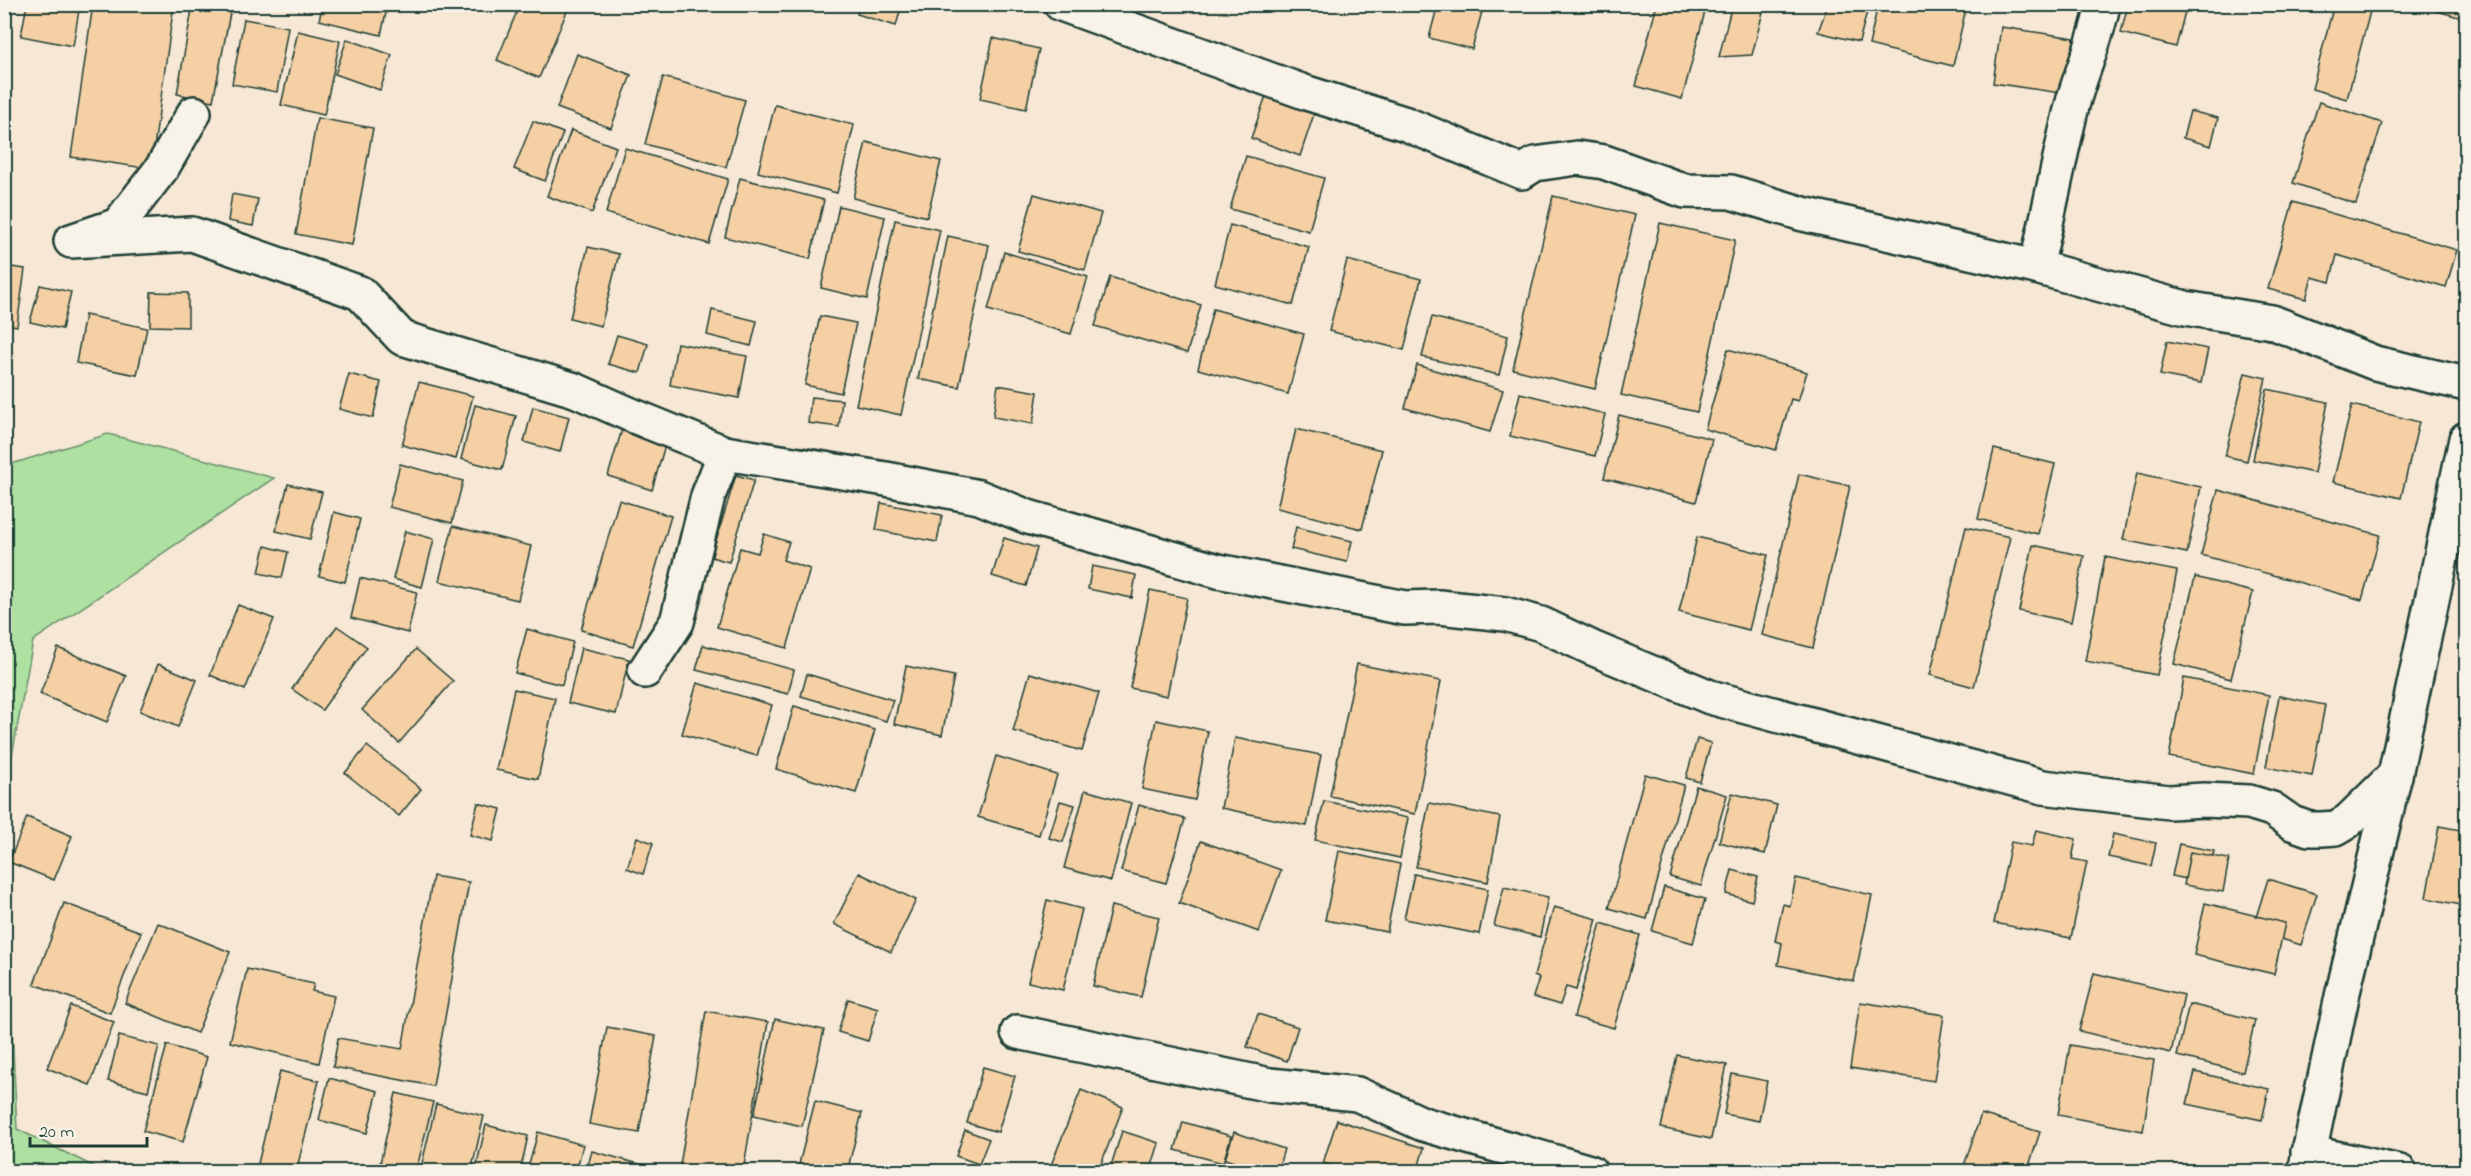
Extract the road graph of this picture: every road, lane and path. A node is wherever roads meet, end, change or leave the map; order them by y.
1 (1061, 4) edge
2 (2103, 4) edge
3 (194, 113) dead end
4 (2036, 267) junction
5 (2466, 384) edge
6 (2466, 440) edge
7 (725, 453) junction
8 (645, 672) dead end
9 (2395, 776) junction
10 (1018, 1032) dead end
11 (2306, 1162) edge
12 (1590, 1172) edge
13 (2400, 1172) edge

1 - 4 street
2 - 4 street
3 - 7 street
4 - 5 street
6 - 9 street
7 - 8 street
7 - 9 street
9 - 11 street
10 - 12 street
11 - 13 street

